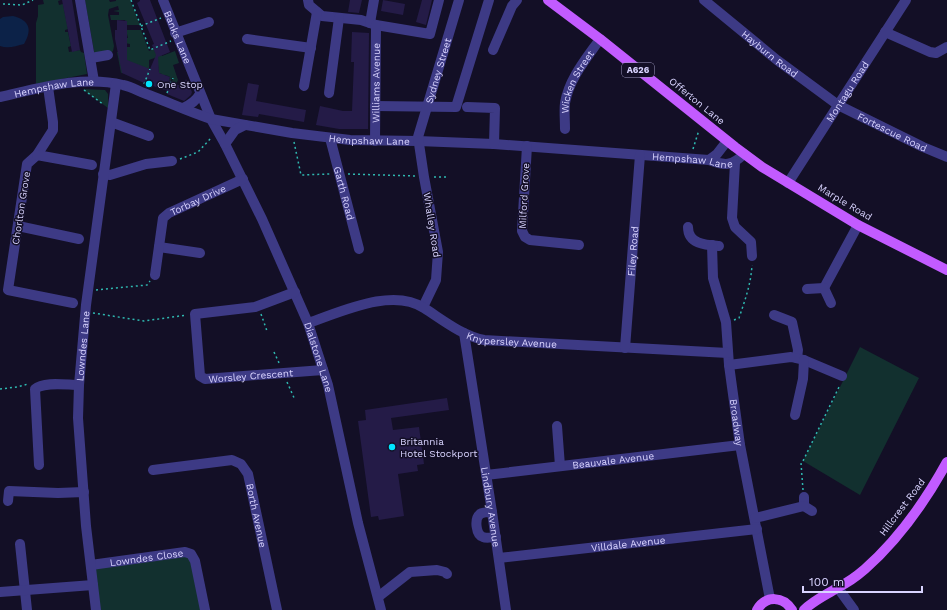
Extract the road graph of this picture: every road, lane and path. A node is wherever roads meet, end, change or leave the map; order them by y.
1 (33, 0) edge
2 (80, 0) edge
3 (131, 0) edge
4 (162, 0) edge
5 (308, 0) edge
6 (374, 0) edge
7 (439, 0) edge
8 (459, 0) edge
9 (489, 0) edge
10 (517, 0) edge
11 (548, 0) edge
12 (704, 0) edge
13 (906, 0) edge
14 (3, 4) dead end
15 (317, 12) junction
16 (162, 17) dead end
17 (339, 18) junction
18 (209, 22) dead end
19 (373, 24) junction
20 (141, 26) junction
21 (885, 32) junction
22 (174, 37) junction
23 (247, 39) dead end
24 (600, 40) junction
25 (947, 47) edge
26 (311, 48) junction
27 (492, 50) dead end
28 (108, 55) dead end
29 (91, 58) junction
30 (150, 69) dead end
31 (173, 78) dead end
32 (94, 81) junction
33 (116, 84) junction
34 (143, 86) dead end
35 (304, 86) dead end
36 (48, 87) junction
37 (84, 89) dead end
38 (329, 93) dead end
39 (200, 94) junction
40 (166, 95) dead end
41 (0, 97) edge
42 (838, 105) junction
43 (375, 106) junction
44 (428, 106) junction
45 (467, 107) dead end
46 (112, 108) junction
47 (182, 108) junction
48 (212, 119) junction
49 (702, 121) junction
50 (111, 122) junction
51 (245, 125) junction
52 (565, 129) dead end
53 (292, 133) junction
54 (149, 136) dead end
55 (212, 137) dead end
56 (330, 138) junction
57 (374, 141) junction
58 (418, 141) junction
59 (727, 141) junction
60 (226, 144) junction
61 (494, 144) junction
62 (527, 146) junction
63 (735, 148) joint
64 (744, 154) junction
65 (37, 155) junction
66 (640, 155) junction
67 (947, 157) edge
68 (690, 159) junction
69 (710, 160) junction
70 (172, 161) joint
71 (735, 163) junction
72 (92, 165) dead end
73 (103, 174) junction
74 (340, 174) junction
75 (424, 177) junction
76 (448, 177) dead end
77 (243, 179) junction
78 (788, 183) junction
79 (858, 225) junction
80 (18, 226) junction
81 (688, 227) dead end
82 (79, 239) dead end
83 (579, 245) dead end
84 (159, 246) junction
85 (359, 249) dead end
86 (200, 253) dead end
87 (752, 256) joint
88 (947, 270) edge
89 (155, 275) joint
90 (824, 288) junction
91 (807, 289) dead end
92 (88, 291) junction
93 (295, 292) junction
94 (73, 303) dead end
95 (831, 303) dead end
96 (258, 306) junction
97 (423, 307) junction
98 (86, 312) junction
99 (195, 314) junction
100 (774, 315) dead end
101 (726, 322) junction
102 (308, 323) junction
103 (267, 331) dead end
104 (464, 332) junction
105 (625, 348) junction
106 (728, 353) junction
107 (801, 359) junction
108 (729, 365) junction
109 (323, 370) junction
110 (842, 376) joint
111 (79, 385) junction
112 (0, 389) edge
113 (35, 389) junction
114 (795, 415) dead end
115 (557, 426) dead end
116 (740, 445) junction
117 (947, 462) edge
118 (40, 465) dead end
119 (560, 466) junction
120 (153, 470) dead end
121 (486, 475) junction
122 (84, 492) junction
123 (8, 501) dead end
124 (807, 505) joint
125 (492, 512) junction
126 (755, 518) junction
127 (757, 529) junction
128 (496, 537) junction
129 (20, 544) dead end
130 (499, 558) junction
131 (91, 565) junction
132 (447, 574) dead end
133 (93, 585) junction
134 (838, 588) junction
135 (25, 590) junction
136 (0, 592) edge
137 (378, 597) junction
138 (770, 599) junction
139 (812, 602) junction
140 (790, 608) edge
141 (27, 610) edge
142 (96, 610) edge
143 (205, 610) edge
144 (277, 610) edge
145 (381, 610) edge
146 (506, 610) edge
147 (757, 610) edge
148 (804, 610) edge
149 (854, 610) edge

1 - 14 path
2 - 29 street
3 - 20 path
4 - 22 street, Banks Lane
5 - 15 street
6 - 19 street, Williams Avenue
7 - 19 street
8 - 44 street, Sydney Street
9 - 44 street
10 - 27 street
11 - 24 main road, Offerton Lane / A626
12 - 42 street, Hayburn Road
13 - 21 street, Montagu Road
15 - 17 street
15 - 26 street
16 - 20 path
17 - 19 street
17 - 38 street
18 - 22 street
19 - 43 street, Williams Avenue
20 - 22 path
21 - 25 street
21 - 42 street, Montagu Road
22 - 39 street, Banks Lane
23 - 26 street
24 - 49 main road, Offerton Lane / A626
24 - 52 street, Wicken Street
26 - 35 street
28 - 29 street
29 - 32 street
30 - 34 path
31 - 40 path
32 - 33 street, Hempshaw Lane
32 - 36 street, Hempshaw Lane
33 - 46 street, Lowndes Lane
33 - 47 street, Hempshaw Lane
36 - 41 street, Hempshaw Lane
36 - 65 street, Chorlton Grove
37 - 46 path
39 - 47 street
39 - 48 street, Banks Lane
42 - 67 street, Fortescue Road
42 - 78 street, Montagu Road
43 - 44 street
43 - 57 street, Williams Avenue
44 - 58 street, Sydney Street
45 - 61 street
46 - 50 street, Lowndes Lane
47 - 48 street, Hempshaw Lane
48 - 51 street, Hempshaw Lane
48 - 60 street, Dialstone Lane
49 - 59 main road, Offerton Lane / A626
49 - 68 path
50 - 54 street
50 - 73 street, Lowndes Lane
51 - 53 street, Hempshaw Lane
51 - 60 street
53 - 56 street, Hempshaw Lane
53 - 74 path
55 - 70 path
56 - 57 street, Hempshaw Lane
56 - 74 street, Garth Road
57 - 58 street, Hempshaw Lane
58 - 61 street, Hempshaw Lane
58 - 75 street, Whalley Road
59 - 63 main road, Offerton Lane / A626
59 - 69 street
60 - 77 street, Dialstone Lane
61 - 62 street, Hempshaw Lane
62 - 66 street, Hempshaw Lane
62 - 83 street, Milford Grove
63 - 64 main road, Marple Road / A626
64 - 71 street, Hempshaw Lane
64 - 78 main road, Marple Road / A626
65 - 72 street
65 - 80 street, Chorlton Grove
66 - 68 street, Hempshaw Lane
66 - 105 street, Filey Road
68 - 69 street, Hempshaw Lane
69 - 71 street, Hempshaw Lane
70 - 73 street
71 - 87 street
73 - 92 street, Lowndes Lane
74 - 75 path
74 - 85 street, Garth Road
75 - 76 path
75 - 97 street, Whalley Road
77 - 84 street, Torbay Drive
77 - 93 street, Dialstone Lane
78 - 79 main road, Marple Road / A626
79 - 88 main road, Marple Road / A626
79 - 90 street
80 - 82 street
80 - 94 street, Chorlton Grove
81 - 101 street, Broadway
84 - 86 street
84 - 89 street, Torbay Drive
87 - 101 path
89 - 92 path
90 - 91 street
90 - 95 street
92 - 98 street, Lowndes Lane
93 - 96 street
93 - 102 street, Dialstone Lane
96 - 99 street
96 - 103 path
97 - 102 street, Knypersley Avenue
97 - 104 street, Knypersley Avenue
98 - 99 path
98 - 111 street, Lowndes Lane
99 - 109 street, Worsley Crescent
100 - 107 street
101 - 106 street, Broadway
102 - 109 street, Dialstone Lane
104 - 105 street, Knypersley Avenue
104 - 121 street, Lindbury Avenue
105 - 106 street, Knypersley Avenue
106 - 108 street, Broadway
107 - 108 street
107 - 110 street
107 - 114 street
108 - 116 street, Broadway
109 - 137 street, Dialstone Lane
110 - 124 path
111 - 113 street
111 - 122 street, Lowndes Lane
112 - 113 path
113 - 118 street
115 - 119 street
116 - 119 street, Beauvale Avenue
116 - 126 street, Broadway
117 - 134 main road, Hillcrest Road
119 - 121 street, Beauvale Avenue
120 - 144 street, Borth Avenue
121 - 125 street, Lindbury Avenue
122 - 123 street
122 - 131 street, Lowndes Lane
124 - 126 street
125 - 128 street, Lindbury Avenue
125 - 128 street
126 - 127 street, Broadway
127 - 130 street, Villdale Avenue
127 - 138 street, Broadway
128 - 130 street, Lindbury Avenue
129 - 135 street
130 - 146 street, Lindbury Avenue
131 - 133 street, Lowndes Lane
131 - 143 street, Lowndes Close
132 - 137 street
133 - 135 street
133 - 142 street, Lowndes Lane
134 - 139 main road, Hillcrest Road
134 - 149 street
135 - 136 street
135 - 141 street
137 - 145 street, Dialstone Lane
138 - 140 main road, Hillcrest Road
138 - 147 main road
139 - 140 main road, Hillcrest Road
139 - 148 main road, Hillcrest Road

